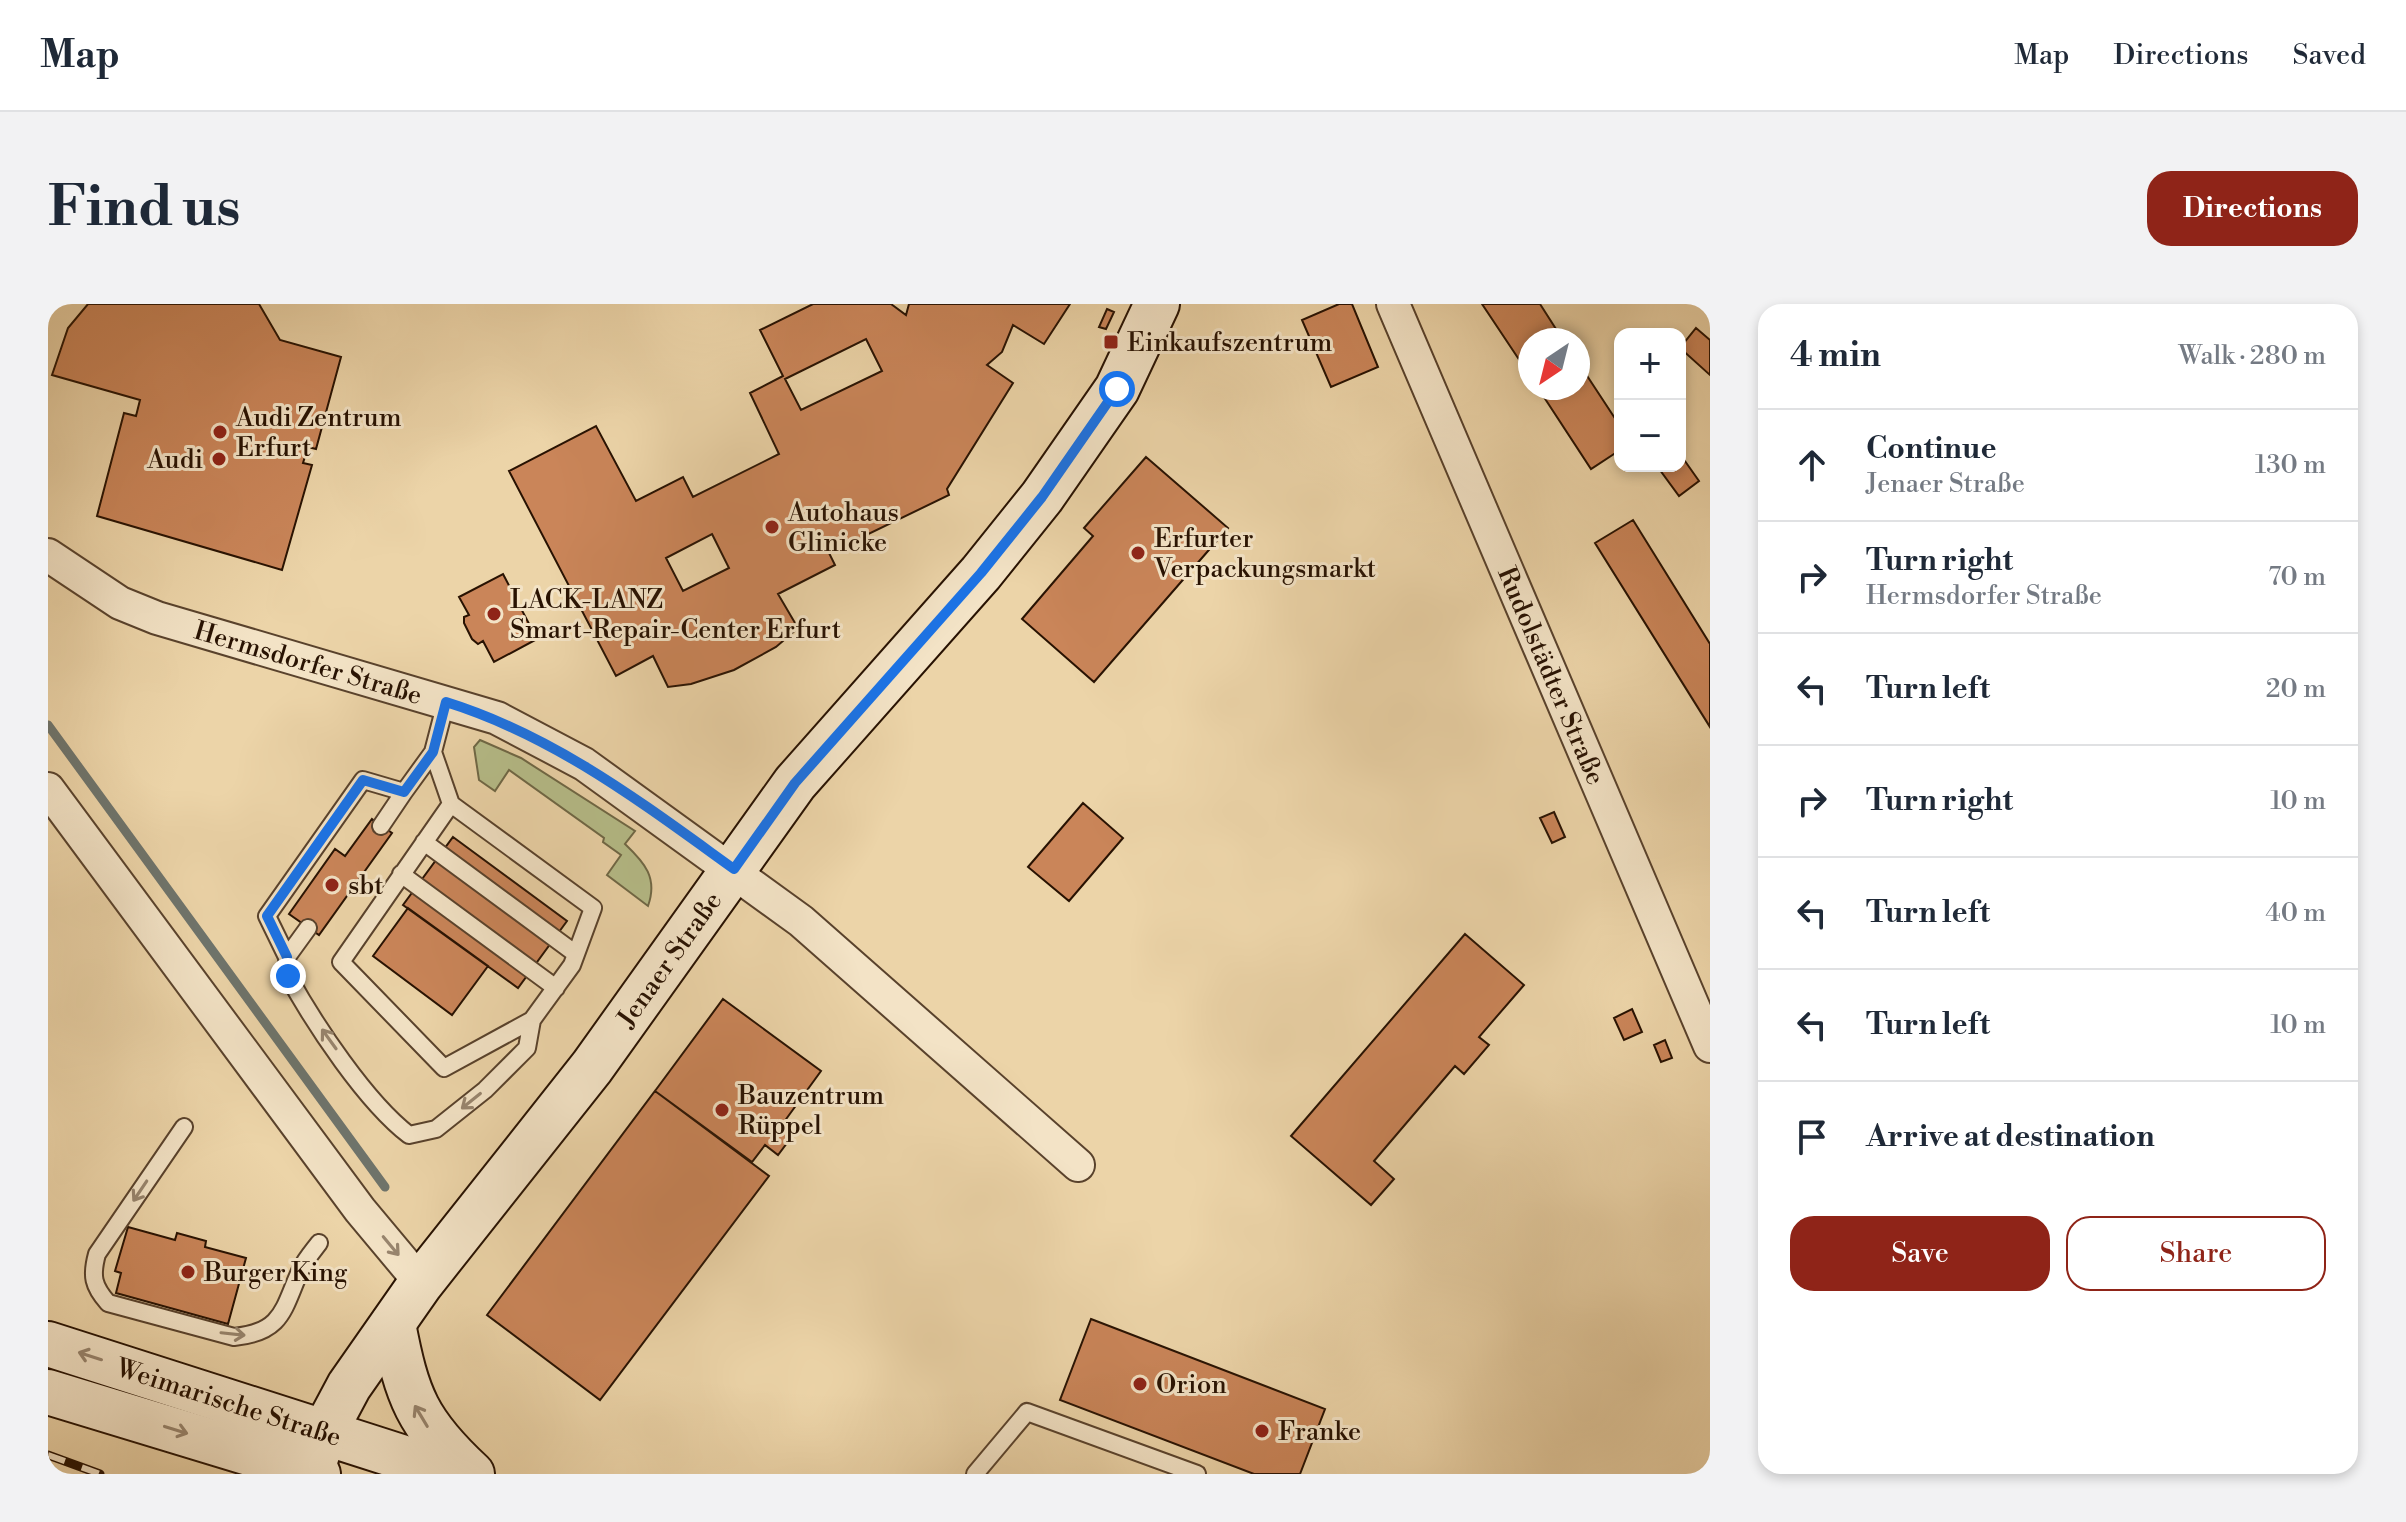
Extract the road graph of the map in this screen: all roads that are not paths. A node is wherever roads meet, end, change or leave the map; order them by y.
1 (1157, 304) edge
2 (1393, 304) edge
3 (48, 555) edge
4 (446, 702) junction
5 (433, 752) junction
6 (48, 789) edge
7 (404, 792) junction
8 (451, 804) junction
9 (381, 826) dead end
10 (424, 842) junction
11 (734, 869) junction
12 (401, 874) junction
13 (308, 928) dead end
14 (576, 954) junction
15 (287, 957) junction
16 (556, 988) junction
17 (532, 1020) junction
18 (1710, 1046) edge
19 (184, 1127) dead end
20 (1078, 1165) dead end
21 (319, 1243) dead end
22 (421, 1283) junction
23 (393, 1324) junction
24 (48, 1344) edge
25 (48, 1392) edge
26 (325, 1431) junction
27 (315, 1473) edge
28 (454, 1474) edge
29 (472, 1474) edge
30 (975, 1474) edge
31 (1197, 1474) edge

1 - 11 main road, Jenaer Straße
2 - 18 street, Rudolstädter Straße
3 - 4 street, Hermsdorfer Straße
4 - 5 lane
4 - 11 street, Hermsdorfer Straße
5 - 7 lane
5 - 8 lane
6 -> 22 street
7 - 9 lane
7 - 15 lane
8 - 10 lane
8 - 14 lane
10 - 12 lane
10 - 14 lane
11 - 20 street, Hermsdorfer Straße
11 - 22 main road, Jenaer Straße
12 - 16 lane
12 - 17 lane
13 - 15 lane
14 - 16 lane
17 -> 15 lane
16 - 17 lane
19 -> 21 lane
22 - 23 main road, Jenaer Straße
23 - 26 main road, Jenaer Straße
29 -> 23 main road
26 -> 24 main road, Weimarische Straße
25 -> 27 main road, Weimarische Straße
26 - 27 main road, Jenaer Straße
26 - 28 main road, Weimarische Straße
30 - 31 lane

